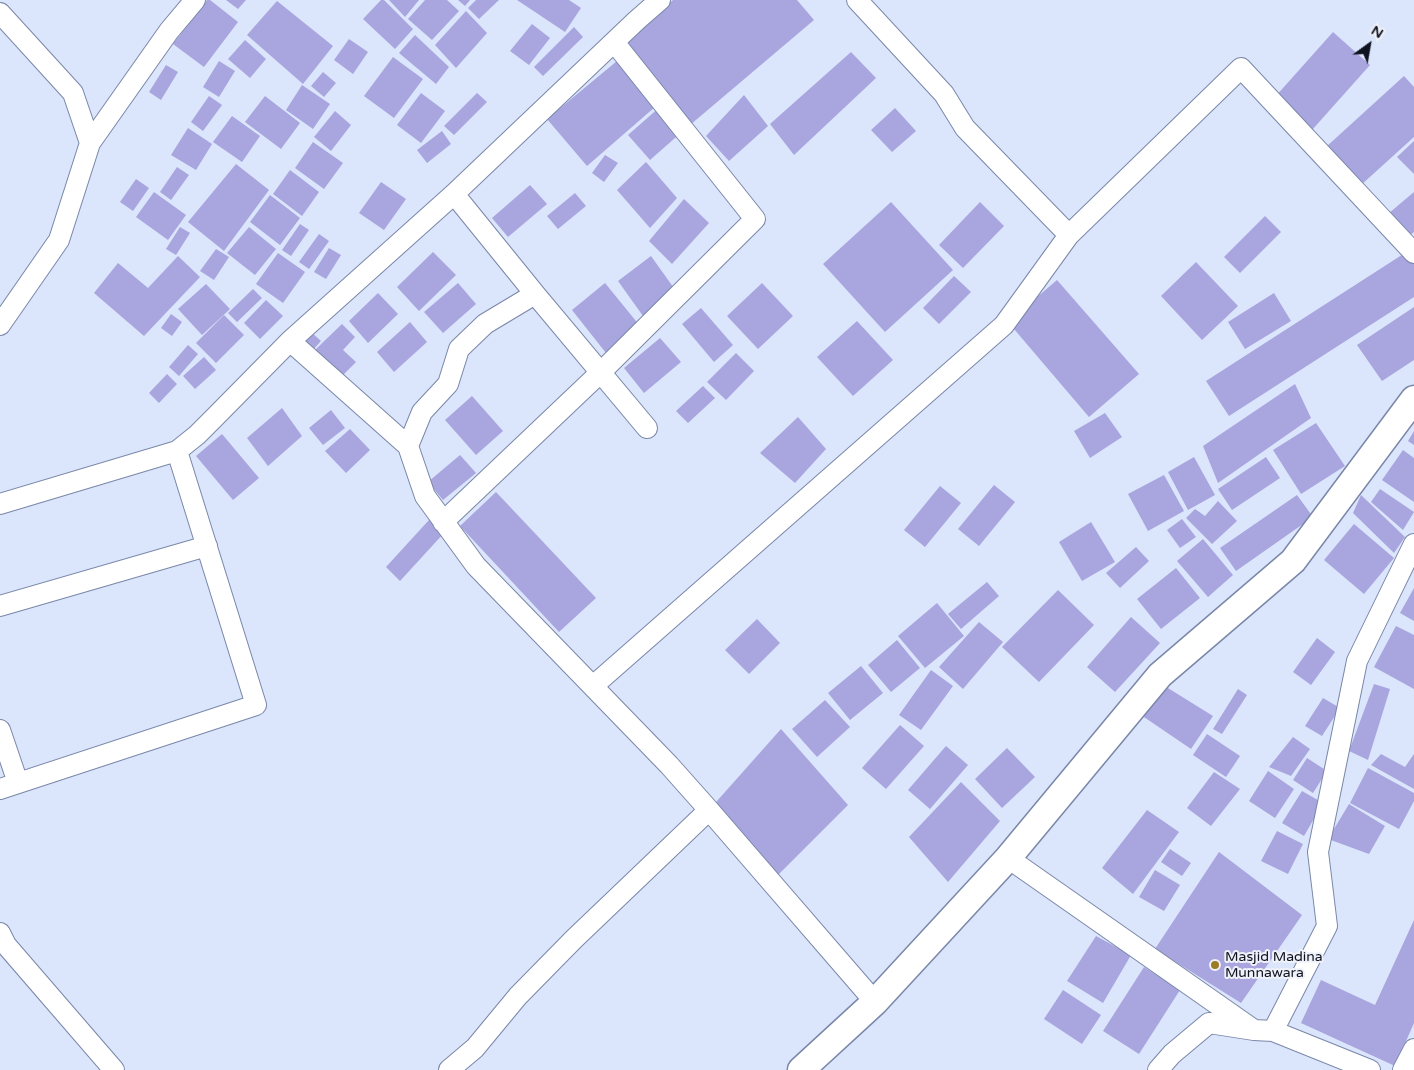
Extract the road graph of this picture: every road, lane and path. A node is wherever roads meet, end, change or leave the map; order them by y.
1 (195, 0) edge
2 (660, 0) edge
3 (857, 0) edge
4 (0, 13) edge
5 (614, 42) junction
6 (90, 143) junction
7 (454, 194) junction
8 (1068, 235) junction
9 (1414, 253) edge
10 (535, 294) junction
11 (0, 325) edge
12 (290, 341) junction
13 (601, 372) junction
14 (1414, 399) edge
15 (647, 428) dead end
16 (408, 446) junction
17 (177, 451) junction
18 (0, 504) edge
19 (443, 522) junction
20 (1414, 544) edge
21 (207, 546) junction
22 (0, 606) edge
23 (592, 686) junction
24 (0, 730) edge
25 (9, 786) edge
26 (709, 810) junction
27 (1008, 858) junction
28 (0, 933) edge
29 (875, 1002) junction
30 (1264, 1031) junction
31 (1414, 1049) edge
32 (114, 1070) edge
33 (449, 1070) edge
34 (801, 1070) edge
35 (1158, 1070) edge
36 (1370, 1070) edge
37 (1404, 1070) edge

1 - 6 street
2 - 5 street
3 - 8 street
4 - 6 street
5 - 7 street
5 - 13 street
6 - 11 street
7 - 10 street
7 - 12 street
8 - 9 street
8 - 23 street
10 - 13 street
10 - 16 street
12 - 16 street
12 - 17 street
13 - 15 street
13 - 19 street
14 - 27 street
16 - 19 street
17 - 18 street
17 - 21 street
19 - 23 street
20 - 30 street
21 - 22 street
21 - 25 street
23 - 26 street
24 - 25 street
26 - 29 street
26 - 33 street
27 - 29 street
27 - 30 street
28 - 32 street
29 - 34 street
30 - 35 street
30 - 36 street
31 - 37 street

